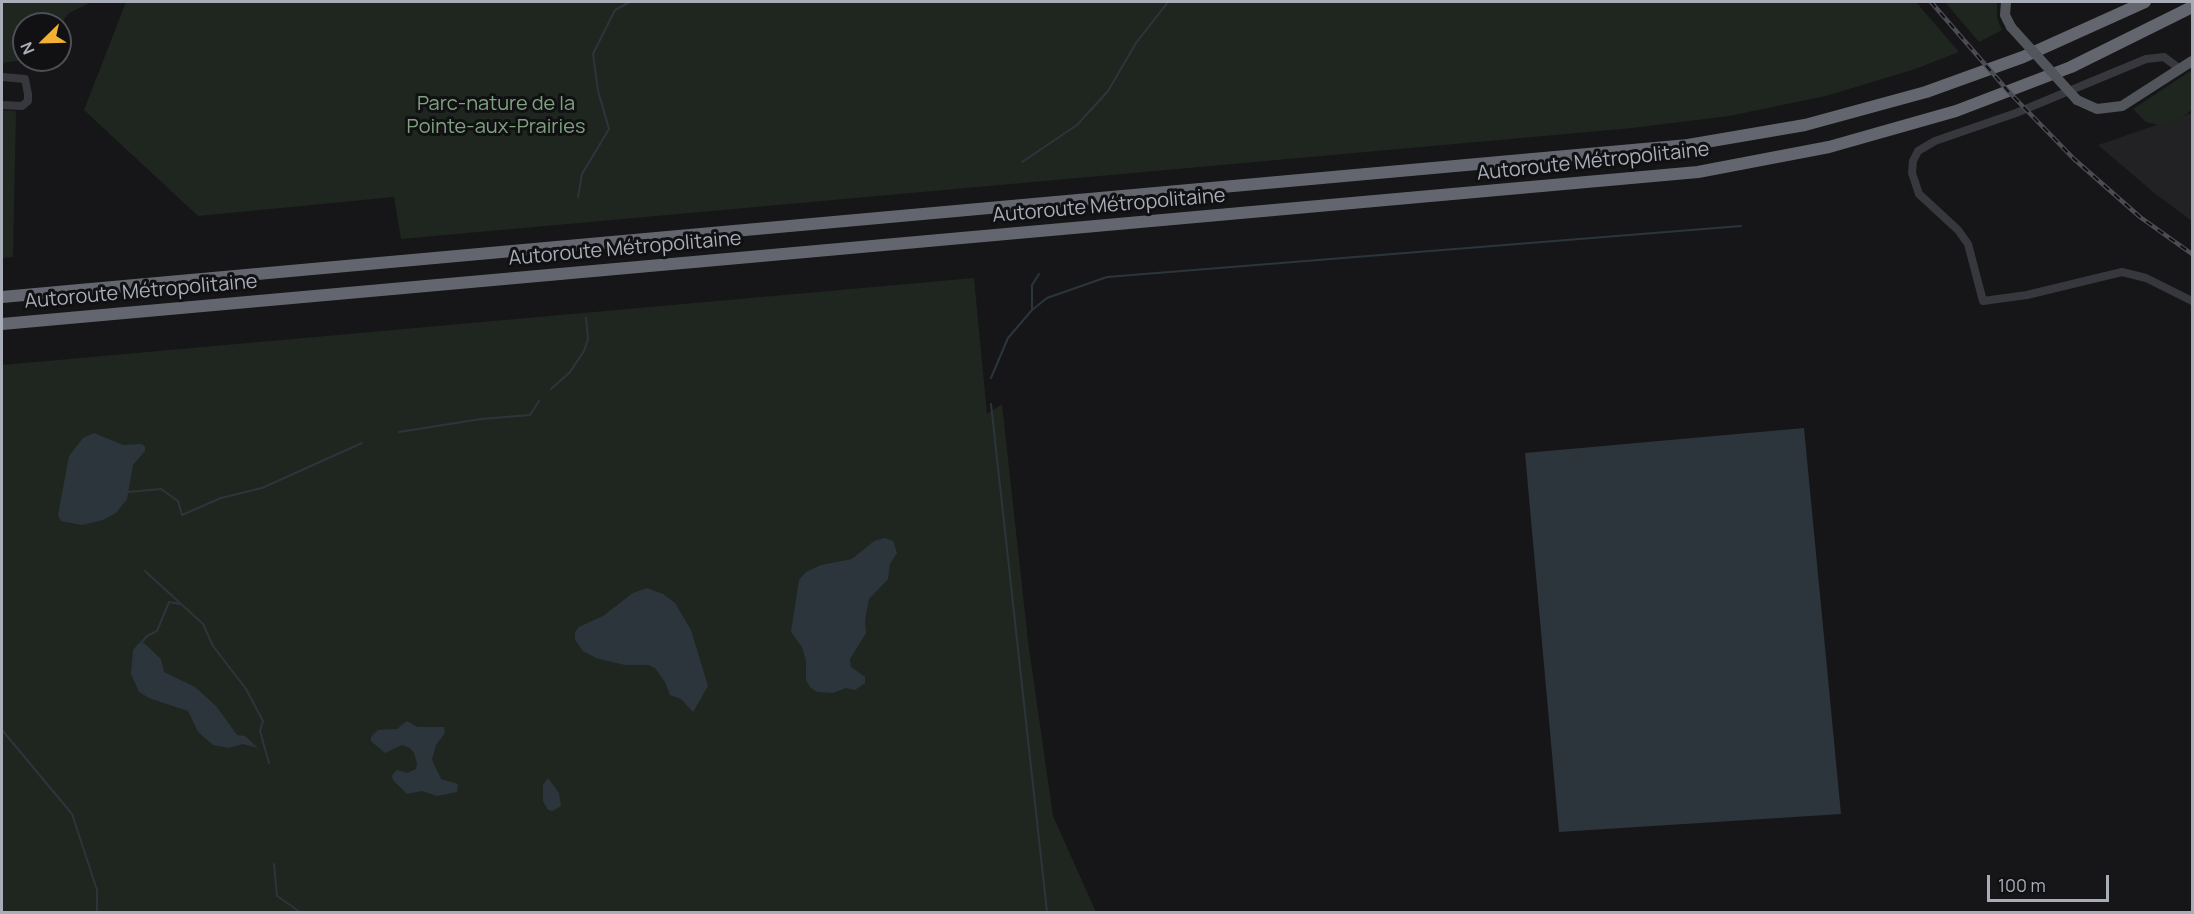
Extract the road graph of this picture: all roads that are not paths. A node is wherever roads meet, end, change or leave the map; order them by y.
1 (2006, 2) edge
2 (2145, 2) edge
3 (2193, 7) edge
4 (2193, 61) edge
5 (2180, 69) junction
6 (2, 77) edge
7 (2, 105) edge
8 (2, 297) edge
9 (2193, 301) edge
10 (2, 324) edge

1 - 5 main road, bridge
2 - 8 highway, Autoroute Métropolitaine
3 - 10 highway, Autoroute Métropolitaine
4 - 5 main road
5 - 9 street
6 - 7 street

